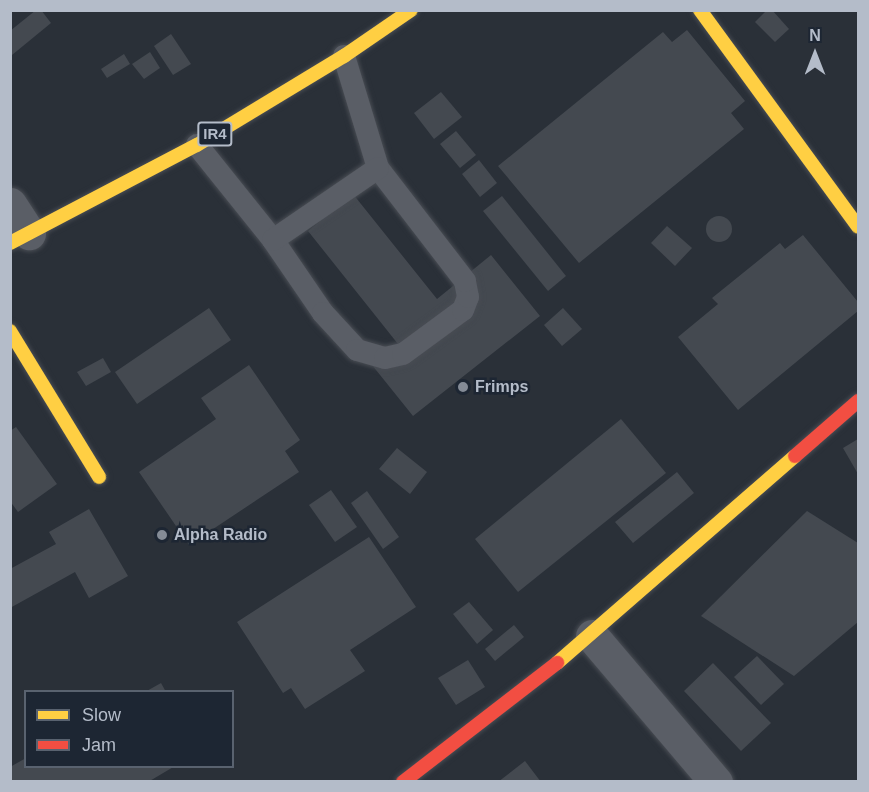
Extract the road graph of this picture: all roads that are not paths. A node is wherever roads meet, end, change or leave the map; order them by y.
1 (411, 10) edge
2 (700, 10) edge
3 (344, 56) junction
4 (197, 145) junction
5 (378, 168) junction
6 (10, 204) edge
7 (858, 227) edge
8 (20, 238) edge
9 (273, 240) junction
10 (10, 331) edge
11 (858, 401) edge
12 (99, 477) dead end
13 (592, 636) junction
14 (403, 782) edge
15 (716, 782) edge

1 - 3 street, IR4
2 - 7 street
3 - 4 street, IR4
3 - 5 lane
4 - 8 street, IR4
4 - 9 lane
5 - 9 lane
5 - 9 lane
6 - 8 street
10 - 12 street
11 - 13 street
13 - 14 street
13 - 15 street

